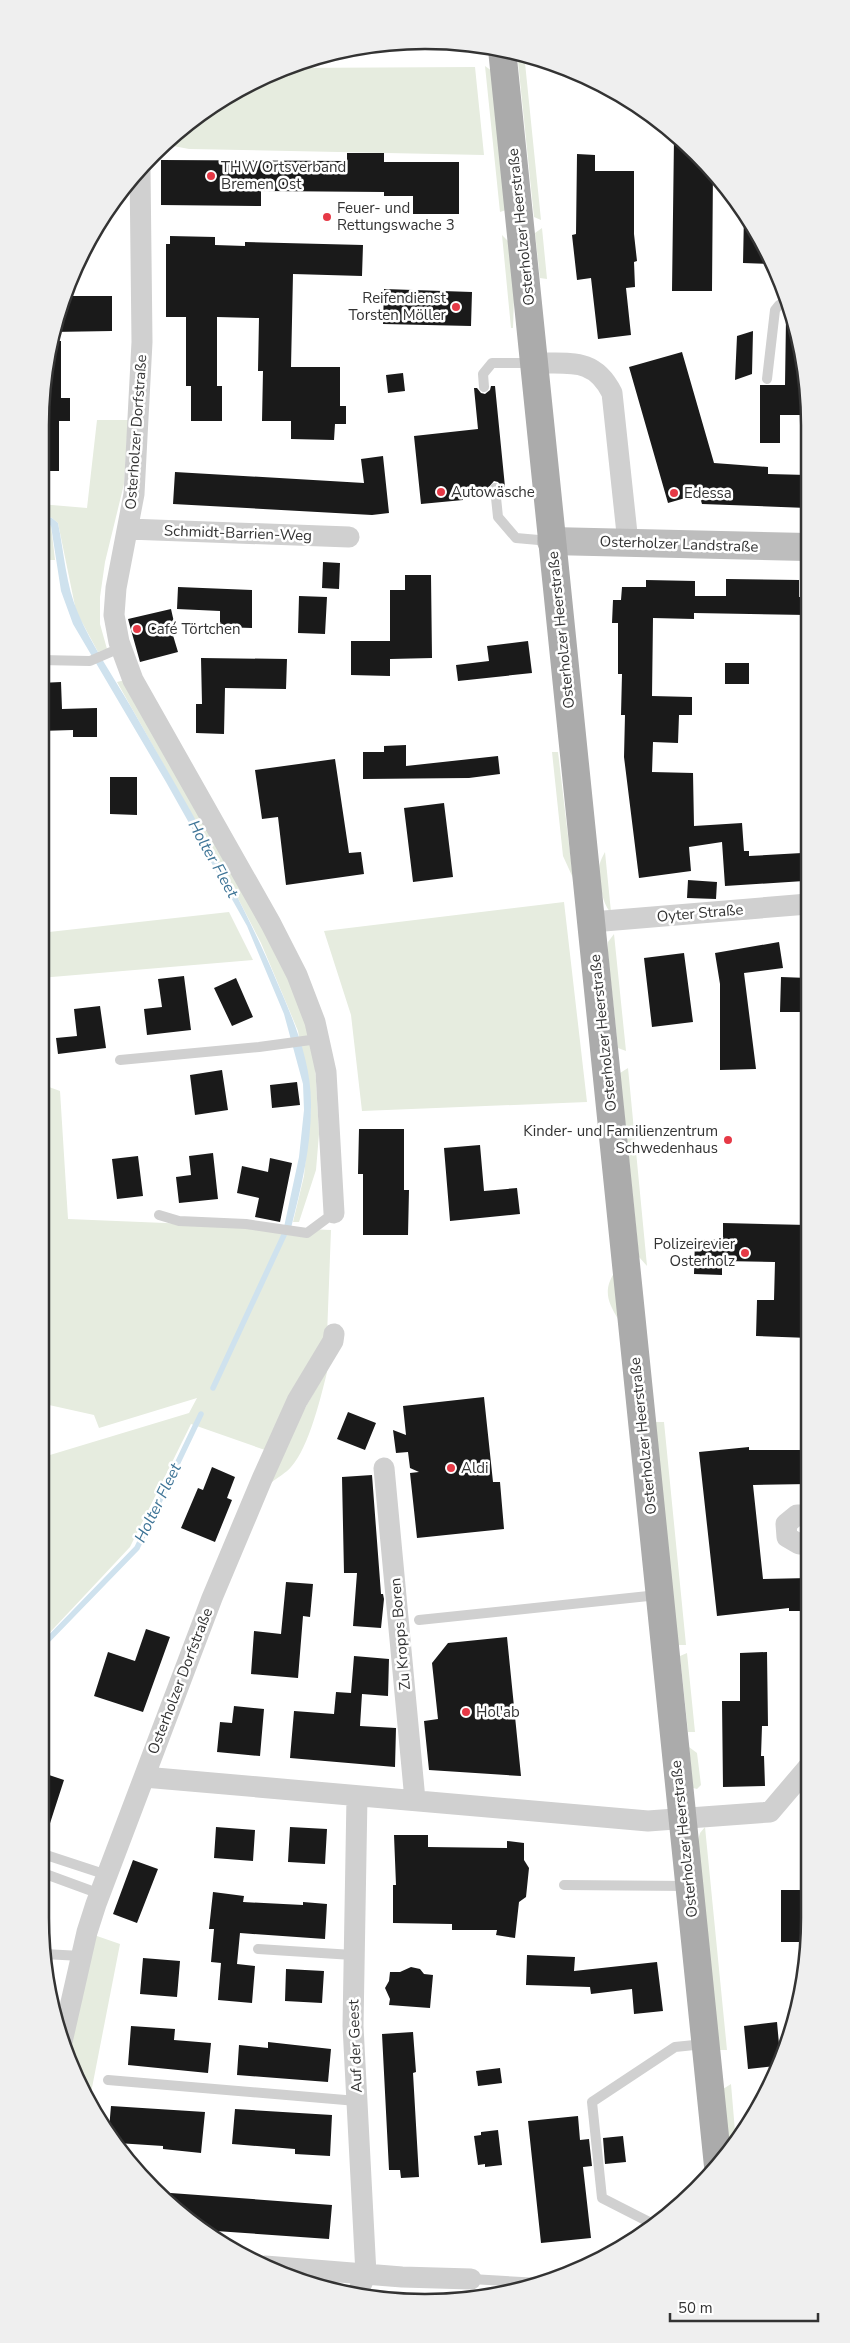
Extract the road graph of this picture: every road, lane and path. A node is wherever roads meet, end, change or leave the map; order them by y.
1 (503, 57) edge
2 (140, 179) edge
3 (781, 305) edge
4 (535, 363) junction
5 (767, 379) dead end
6 (484, 387) dead end
7 (494, 488) dead end
8 (128, 529) junction
9 (349, 537) dead end
10 (551, 541) junction
11 (628, 542) junction
12 (801, 547) edge
13 (105, 654) junction
14 (49, 659) edge
15 (801, 905) edge
16 (592, 922) junction
17 (311, 1040) junction
18 (120, 1060) dead end
19 (334, 1213) joint
20 (160, 1215) dead end
21 (334, 1334) dead end
22 (384, 1468) dead end
23 (801, 1516) edge
24 (801, 1544) edge
25 (658, 1596) junction
26 (419, 1620) dead end
27 (801, 1776) edge
28 (144, 1777) junction
29 (357, 1796) junction
30 (415, 1800) junction
31 (682, 1818) junction
32 (49, 1856) edge
33 (49, 1875) edge
34 (107, 1875) junction
35 (564, 1886) dead end
36 (689, 1886) junction
37 (100, 1894) junction
38 (258, 1949) dead end
39 (51, 1954) edge
40 (353, 1955) junction
41 (81, 1956) junction
42 (65, 2027) edge
43 (705, 2044) junction
44 (108, 2080) dead end
45 (357, 2101) junction
46 (717, 2155) edge
47 (647, 2221) edge
48 (286, 2268) edge
49 (366, 2274) junction
50 (471, 2280) joint
51 (518, 2282) edge
52 (360, 2288) edge

1 - 4 main road, Osterholzer Heerstraße
2 - 8 street, Osterholzer Dorfstraße
3 - 5 lane
4 - 6 lane
4 - 10 main road, Osterholzer Heerstraße
4 - 11 street
7 - 10 lane
8 - 9 street, Schmidt-Barrien-Weg
8 - 13 street, Osterholzer Dorfstraße
10 - 11 main road, Osterholzer Landstraße
10 - 16 main road, Osterholzer Heerstraße
11 - 12 main road, Osterholzer Landstraße
13 - 14 lane
13 - 17 street, Osterholzer Dorfstraße
15 - 16 street, Oyter Straße
16 - 25 main road, Osterholzer Heerstraße
17 - 18 lane
17 - 19 street, Osterholzer Dorfstraße
19 - 20 lane
21 - 28 street, Osterholzer Dorfstraße
22 - 30 street, Zu Kropps Boren
23 - 24 street
25 - 26 lane
25 - 31 main road, Osterholzer Heerstraße
27 - 31 street
28 - 29 street
28 - 34 street, Osterholzer Dorfstraße
29 - 30 street
29 - 40 street, Auf der Geest
30 - 31 street
31 - 36 main road, Osterholzer Heerstraße
32 - 34 lane
33 - 37 lane
34 - 37 street, Osterholzer Dorfstraße
35 - 36 lane
36 - 43 main road, Osterholzer Heerstraße
37 - 41 street, Osterholzer Dorfstraße
38 - 40 lane
39 - 41 lane
40 - 45 street, Auf der Geest
41 - 42 street, Osterholzer Dorfstraße
43 - 46 main road, Osterholzer Heerstraße
43 - 47 lane
44 - 45 lane
45 - 49 street, Auf der Geest
48 - 49 street
49 - 50 street
49 - 52 street, Auf der Geest
50 - 51 lane

